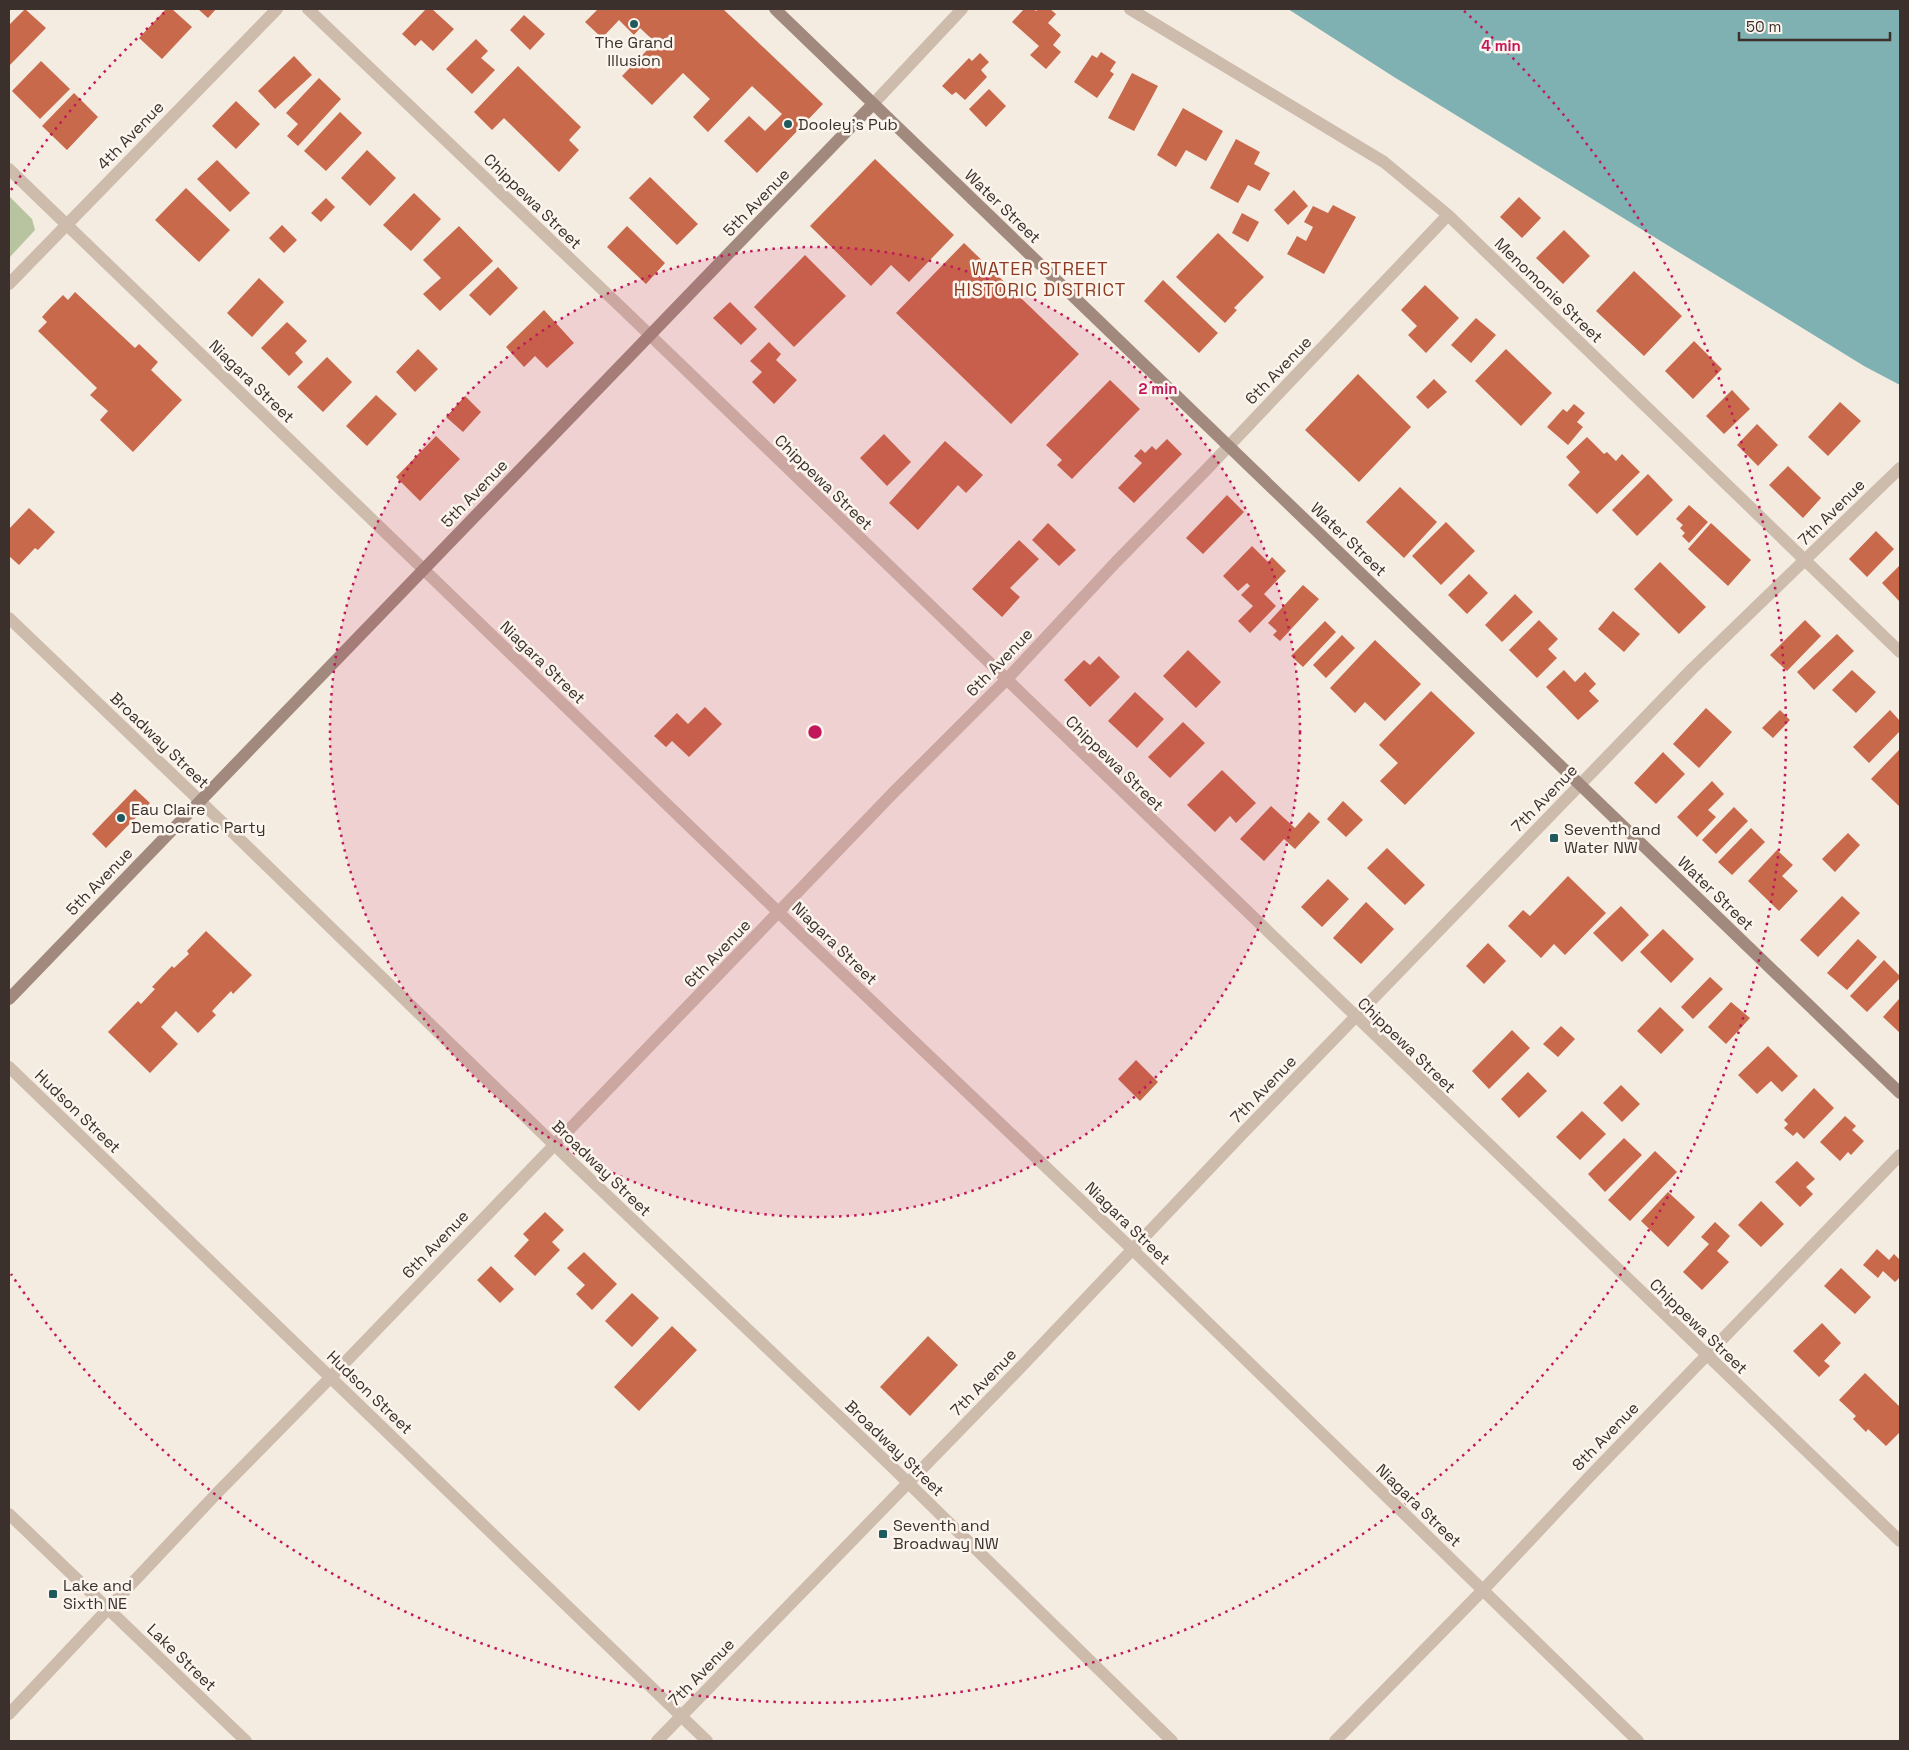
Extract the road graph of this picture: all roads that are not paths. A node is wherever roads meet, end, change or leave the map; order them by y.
1 (277, 9) edge
2 (308, 9) edge
3 (775, 9) edge
4 (962, 9) edge
5 (1130, 9) edge
6 (873, 104) junction
7 (9, 169) edge
8 (1448, 215) junction
9 (66, 224) junction
10 (9, 284) edge
11 (649, 335) junction
12 (1228, 445) junction
13 (1900, 468) edge
14 (1805, 561) junction
15 (423, 569) junction
16 (9, 618) edge
17 (1900, 652) edge
18 (1006, 680) junction
19 (1580, 784) junction
20 (199, 800) junction
21 (779, 912) junction
22 (9, 999) edge
23 (1356, 1018) junction
24 (9, 1067) edge
25 (1900, 1093) edge
26 (554, 1146) junction
27 (1900, 1155) edge
28 (1132, 1249) junction
29 (1706, 1356) junction
30 (331, 1377) junction
31 (908, 1482) junction
32 (9, 1514) edge
33 (1900, 1541) edge
34 (1483, 1590) junction
35 (107, 1609) junction
36 (9, 1714) edge
37 (681, 1716) junction
38 (246, 1741) edge
39 (657, 1741) edge
40 (707, 1741) edge
41 (1172, 1741) edge
42 (1335, 1741) edge
43 (1638, 1741) edge

1 - 9 street, 4th Avenue
2 - 11 street, Chippewa Street
3 - 6 main road, Water Street
4 - 6 street, 5th Avenue
5 - 8 street, Menomonie Street
6 - 11 main road, 5th Avenue
6 - 12 main road, Water Street
7 - 9 street, Niagara Street
8 - 12 street, 6th Avenue
8 - 14 street, Menomonie Street
9 - 10 street, 4th Avenue
9 - 15 street, Niagara Street
11 - 15 main road, 5th Avenue
11 - 18 street, Chippewa Street
12 - 18 street, 6th Avenue
12 - 19 main road, Water Street
13 - 14 street, 7th Avenue
14 - 17 street, Menomonie Street
14 - 19 street, 7th Avenue
15 - 20 main road, 5th Avenue
15 - 21 street, Niagara Street
16 - 20 street, Broadway Street
18 - 21 street, 6th Avenue
18 - 23 street, Chippewa Street
19 - 23 street, 7th Avenue
19 - 25 main road, Water Street
20 - 22 main road, 5th Avenue
20 - 26 street, Broadway Street
21 - 26 street, 6th Avenue
21 - 28 street, Niagara Street
23 - 28 street, 7th Avenue
23 - 29 street, Chippewa Street
24 - 30 street, Hudson Street
26 - 30 street, 6th Avenue
26 - 31 street, Broadway Street
27 - 29 street, 8th Avenue
28 - 31 street, 7th Avenue
28 - 34 street, Niagara Street
29 - 33 street, Chippewa Street
29 - 34 street, 8th Avenue
30 - 35 street, 6th Avenue
30 - 37 street, Hudson Street
31 - 37 street, 7th Avenue
31 - 41 street, Broadway Street
32 - 35 street, Lake Street
34 - 42 street, 8th Avenue
34 - 43 street, Niagara Street
35 - 36 street, 6th Avenue
35 - 38 street, Lake Street
37 - 39 street, 7th Avenue
37 - 40 street, Hudson Street

